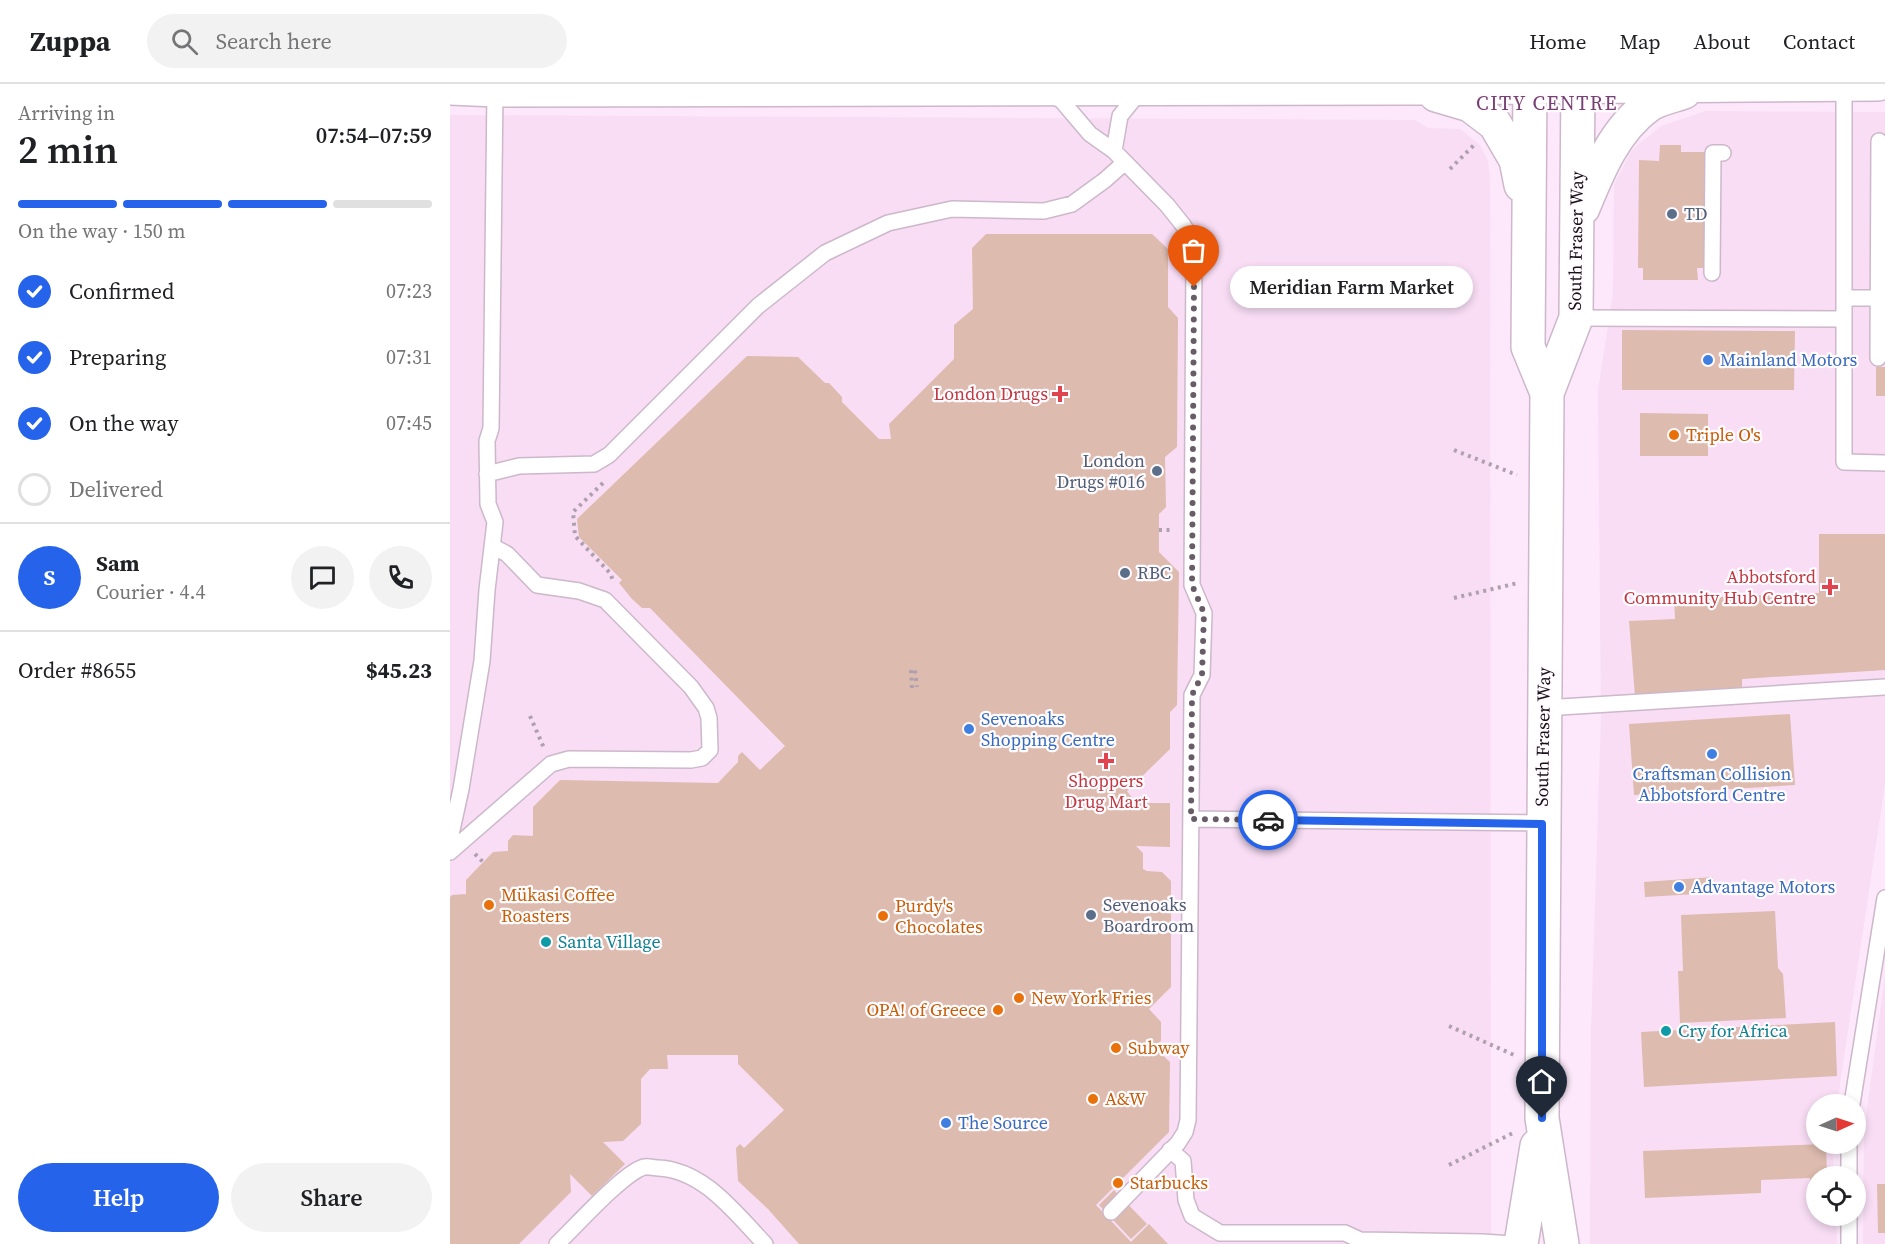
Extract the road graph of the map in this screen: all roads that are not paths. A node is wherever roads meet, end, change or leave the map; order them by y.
1 (1878, 84) edge
2 (1844, 85) edge
3 (1530, 86) edge
4 (1578, 86) edge
5 (1699, 86) junction
6 (495, 87) edge
7 (450, 88) edge
8 (1038, 88) junction
9 (1416, 88) junction
10 (1142, 89) junction
11 (1880, 141) dead end
12 (1114, 151) junction
13 (1723, 153) dead end
14 (1124, 163) junction
15 (1576, 223) junction
16 (1529, 225) junction
17 (1712, 273) dead end
18 (1844, 298) junction
19 (1879, 298) junction
20 (1576, 318) junction
21 (1844, 319) junction
22 (1878, 358) dead end
23 (1547, 393) junction
24 (1885, 463) edge
25 (487, 474) junction
26 (492, 546) junction
27 (1885, 687) edge
28 (1544, 708) junction
29 (1191, 819) junction
30 (1542, 824) junction
31 (450, 839) edge
32 (450, 852) edge
33 (1885, 898) edge
34 (1854, 1094) edge
35 (1542, 1118) junction
36 (1170, 1150) junction
37 (1111, 1212) dead end
38 (1849, 1226) edge
39 (1307, 1238) edge
40 (557, 1244) edge
41 (765, 1244) edge
42 (1513, 1244) edge
43 (1521, 1244) edge
44 (1562, 1244) edge
45 (1849, 1244) edge

1 - 2 main road
2 - 5 main road
2 - 18 lane
3 - 4 main road
3 - 9 main road
3 - 16 main road, South Fraser Way
4 - 5 main road
4 - 15 main road, South Fraser Way
5 - 15 main road
6 - 7 main road
6 - 8 main road
6 - 25 lane
8 - 10 main road
8 - 12 lane
9 - 10 main road
9 - 16 main road
10 - 12 lane
11 - 19 lane
12 - 14 lane
13 - 17 lane
14 - 25 lane
14 - 29 lane
15 - 20 main road, South Fraser Way
16 - 23 main road, South Fraser Way
18 - 19 lane
18 - 21 lane
19 - 22 lane
20 - 21 lane
20 - 23 main road, South Fraser Way
21 - 24 lane
23 - 28 main road, South Fraser Way
25 - 26 lane
26 - 31 lane
26 - 32 lane
27 - 28 lane
28 - 30 main road, South Fraser Way
29 - 30 lane
29 - 36 lane
30 - 35 main road, South Fraser Way
33 - 34 lane
35 - 43 main road, South Fraser Way
35 - 44 main road, South Fraser Way
36 - 37 lane
36 - 39 lane
38 - 45 lane
39 - 42 lane
40 - 41 lane

